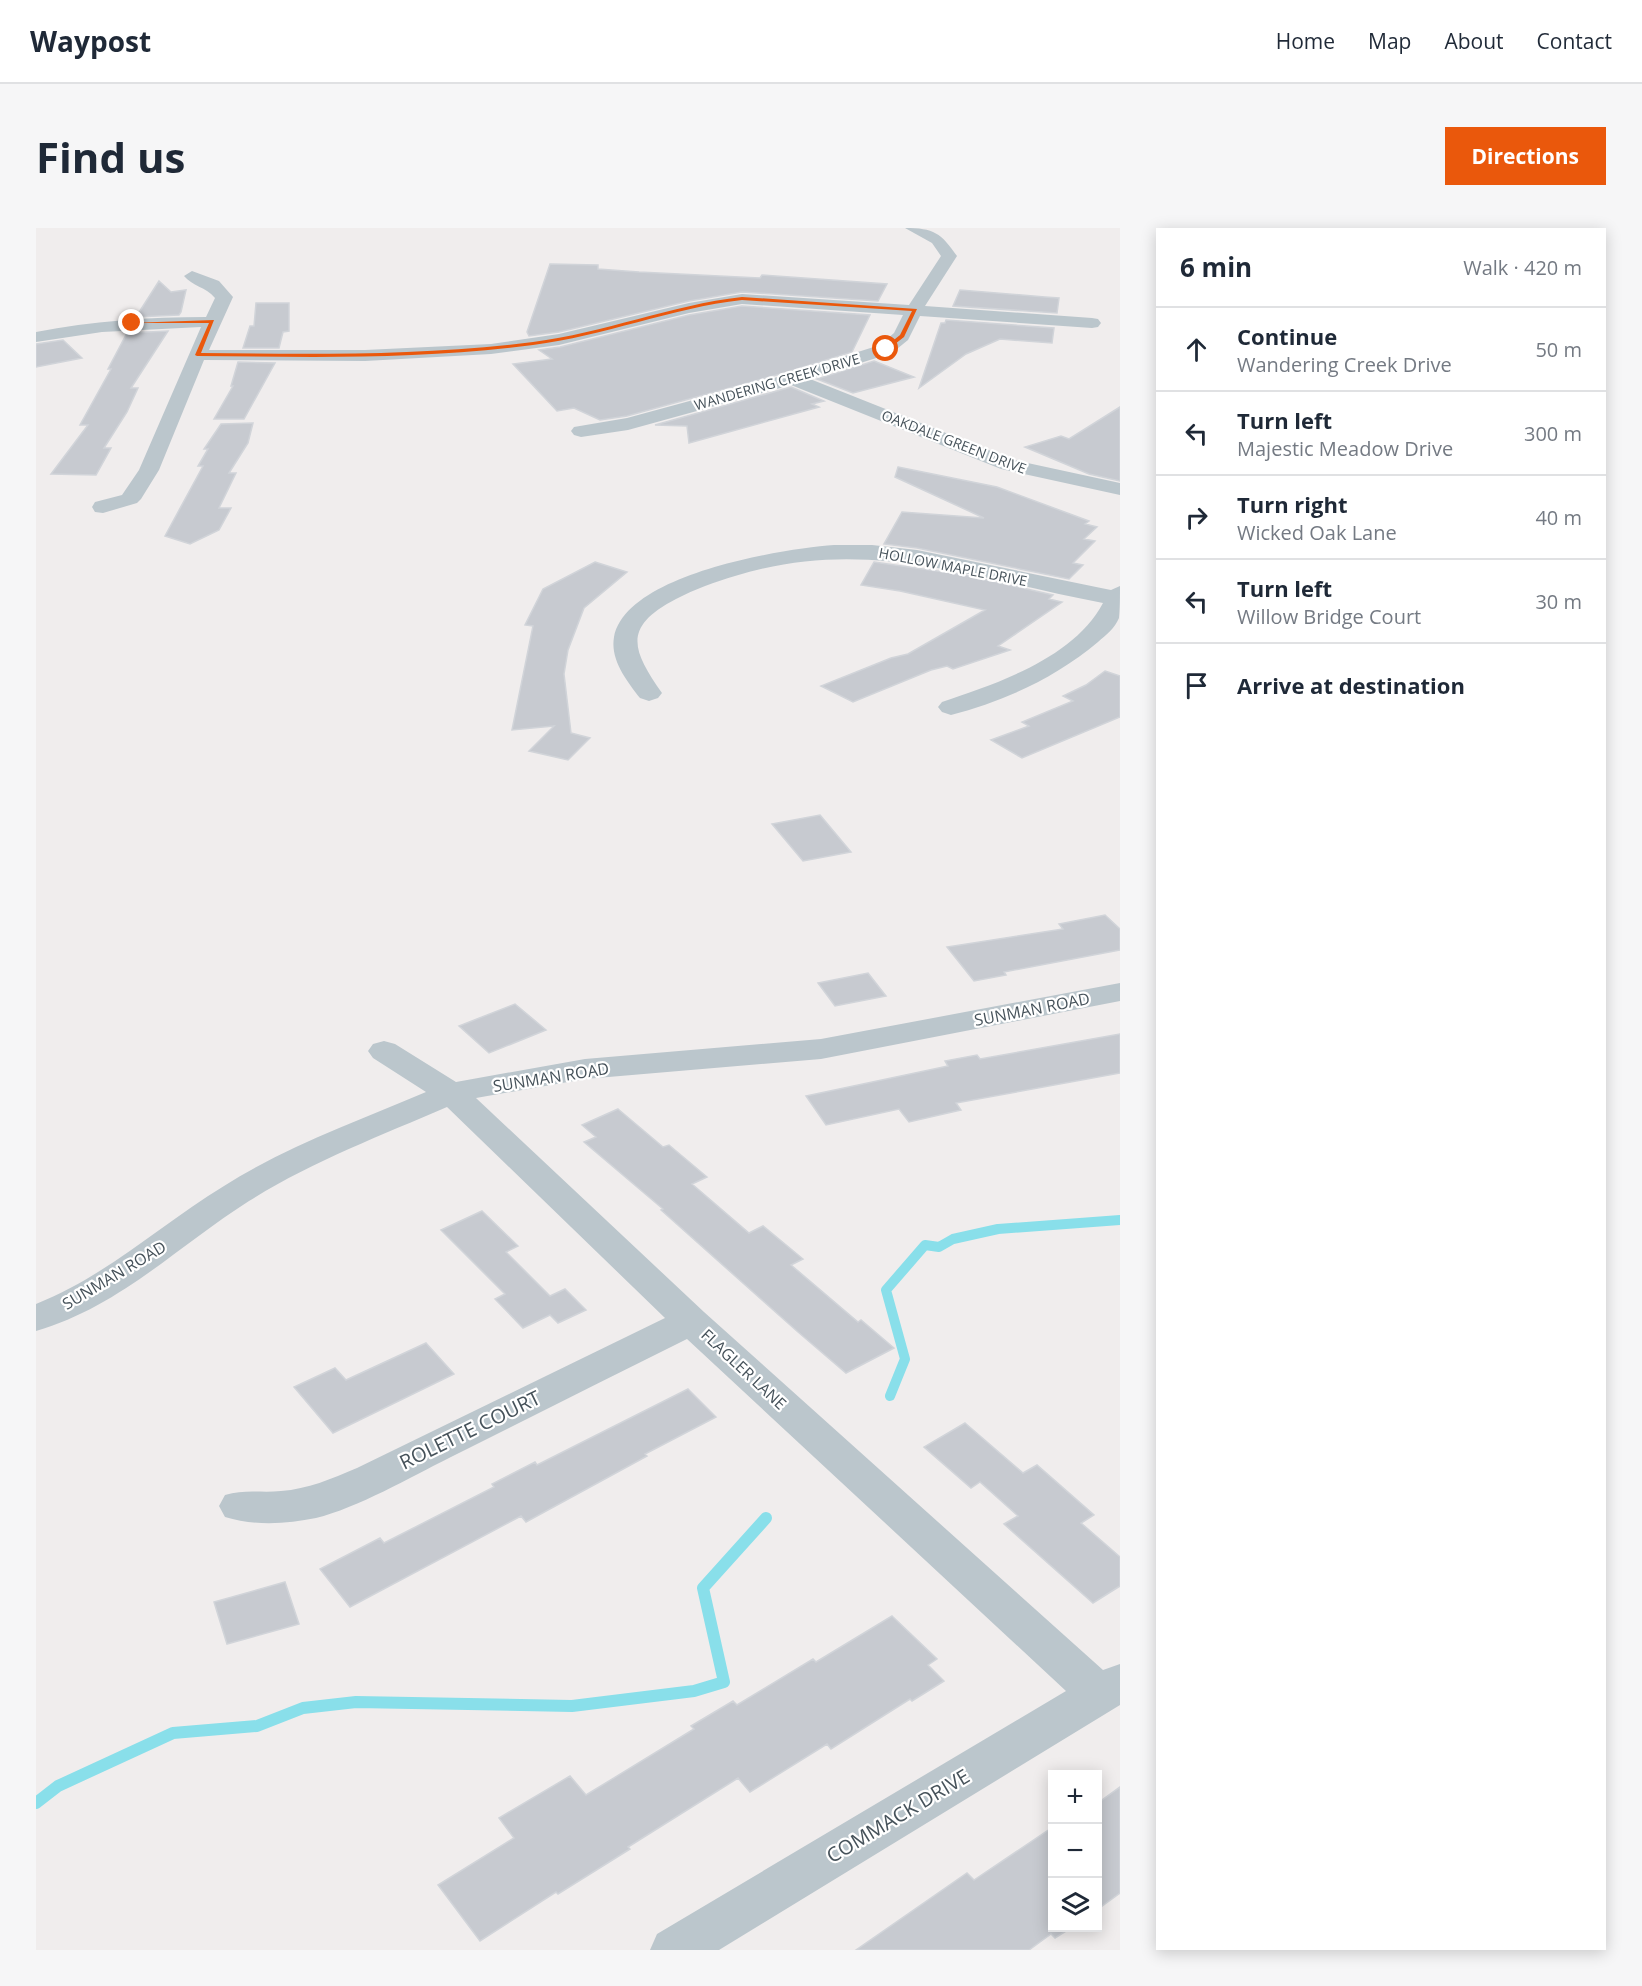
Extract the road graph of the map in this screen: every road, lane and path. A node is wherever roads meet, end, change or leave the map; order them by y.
1 (913, 228) edge
2 (192, 276) dead end
3 (644, 302) dead end
4 (915, 309) junction
5 (670, 313) junction
6 (212, 322) junction
7 (1092, 323) dead end
8 (36, 337) edge
9 (197, 355) junction
10 (792, 379) junction
11 (581, 431) dead end
12 (1120, 489) edge
13 (103, 507) dead end
14 (1119, 596) edge
15 (649, 693) dead end
16 (951, 707) dead end
17 (1120, 992) edge
18 (384, 1050) dead end
19 (451, 1094) junction
20 (36, 1318) edge
21 (691, 1321) junction
22 (240, 1506) dead end
23 (1109, 1688) edge
24 (675, 1950) edge

1 - 4 street, WANDERING CREEK DRIVE
2 - 6 street
3 - 5 street
4 - 5 street
4 - 7 street
4 - 10 street, WANDERING CREEK DRIVE
5 - 9 street
6 - 8 street
6 - 9 street
9 - 13 street
10 - 11 street, WANDERING CREEK DRIVE
10 - 12 street, OAKDALE GREEN DRIVE
14 - 15 street, HOLLOW MAPLE DRIVE
14 - 16 street
17 - 19 street, SUNMAN ROAD
18 - 19 street, FLAGLER LANE
19 - 20 street, SUNMAN ROAD
19 - 21 street, FLAGLER LANE
21 - 22 street, ROLETTE COURT
21 - 23 street, FLAGLER LANE
23 - 24 street, COMMACK DRIVE

